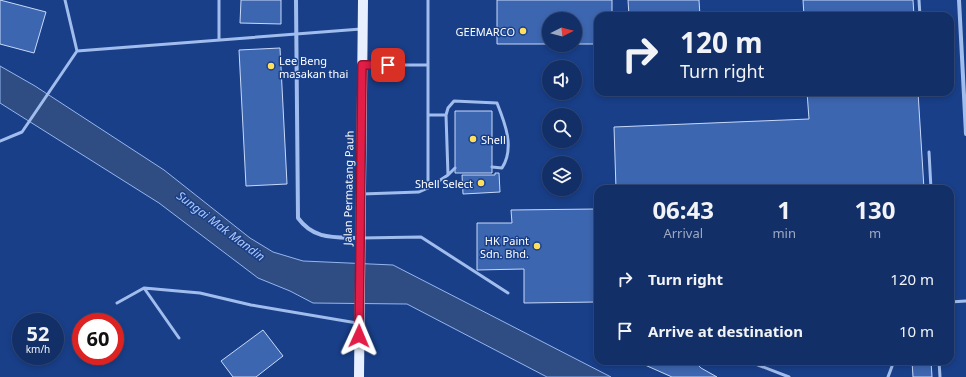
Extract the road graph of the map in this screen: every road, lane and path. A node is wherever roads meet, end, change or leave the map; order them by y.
1 (64, 0) edge
2 (219, 0) edge
3 (296, 0) edge
4 (363, 0) edge
5 (428, 0) edge
6 (919, 0) edge
7 (959, 0) edge
8 (920, 12) edge
9 (362, 29) junction
10 (296, 33) junction
11 (220, 39) junction
12 (77, 51) junction
13 (362, 65) junction
14 (428, 65) junction
15 (965, 105) edge
16 (428, 115) junction
17 (446, 116) junction
18 (966, 134) edge
19 (0, 141) edge
20 (929, 152) dead end
21 (492, 167) dead end
22 (455, 168) dead end
23 (448, 175) junction
24 (931, 185) edge
25 (428, 188) junction
26 (360, 194) junction
27 (360, 238) junction
28 (144, 288) junction
29 (508, 293) dead end
30 (966, 301) edge
31 (954, 302) edge
32 (117, 303) dead end
33 (359, 319) junction
34 (179, 338) dead end
35 (758, 365) edge
36 (892, 365) edge
37 (939, 365) edge
38 (359, 377) edge
39 (789, 377) edge
40 (888, 377) edge
41 (940, 377) edge

1 - 12 lane
2 - 11 lane
3 - 10 street
4 - 9 main road, Jalan Permatang Pauh
5 - 14 lane
6 - 8 lane
7 - 15 street
9 - 10 lane
9 - 13 main road, Jalan Permatang Pauh
10 - 11 lane
10 - 27 street
11 - 12 lane
12 - 19 lane
13 - 14 lane
13 - 26 main road, Jalan Permatang Pauh
14 - 16 lane
15 - 18 street
16 - 17 lane
16 - 25 lane
17 - 21 lane
17 - 23 lane
20 - 24 lane
22 - 23 lane
23 - 25 lane
25 - 26 lane
26 - 27 main road, Jalan Permatang Pauh
27 - 29 lane
27 - 33 main road, Jalan Permatang Pauh
28 - 32 lane
28 - 33 lane
28 - 34 lane
30 - 31 lane
33 - 38 main road, Jalan Permatang Pauh
35 - 39 lane
36 - 40 lane
37 - 41 lane

